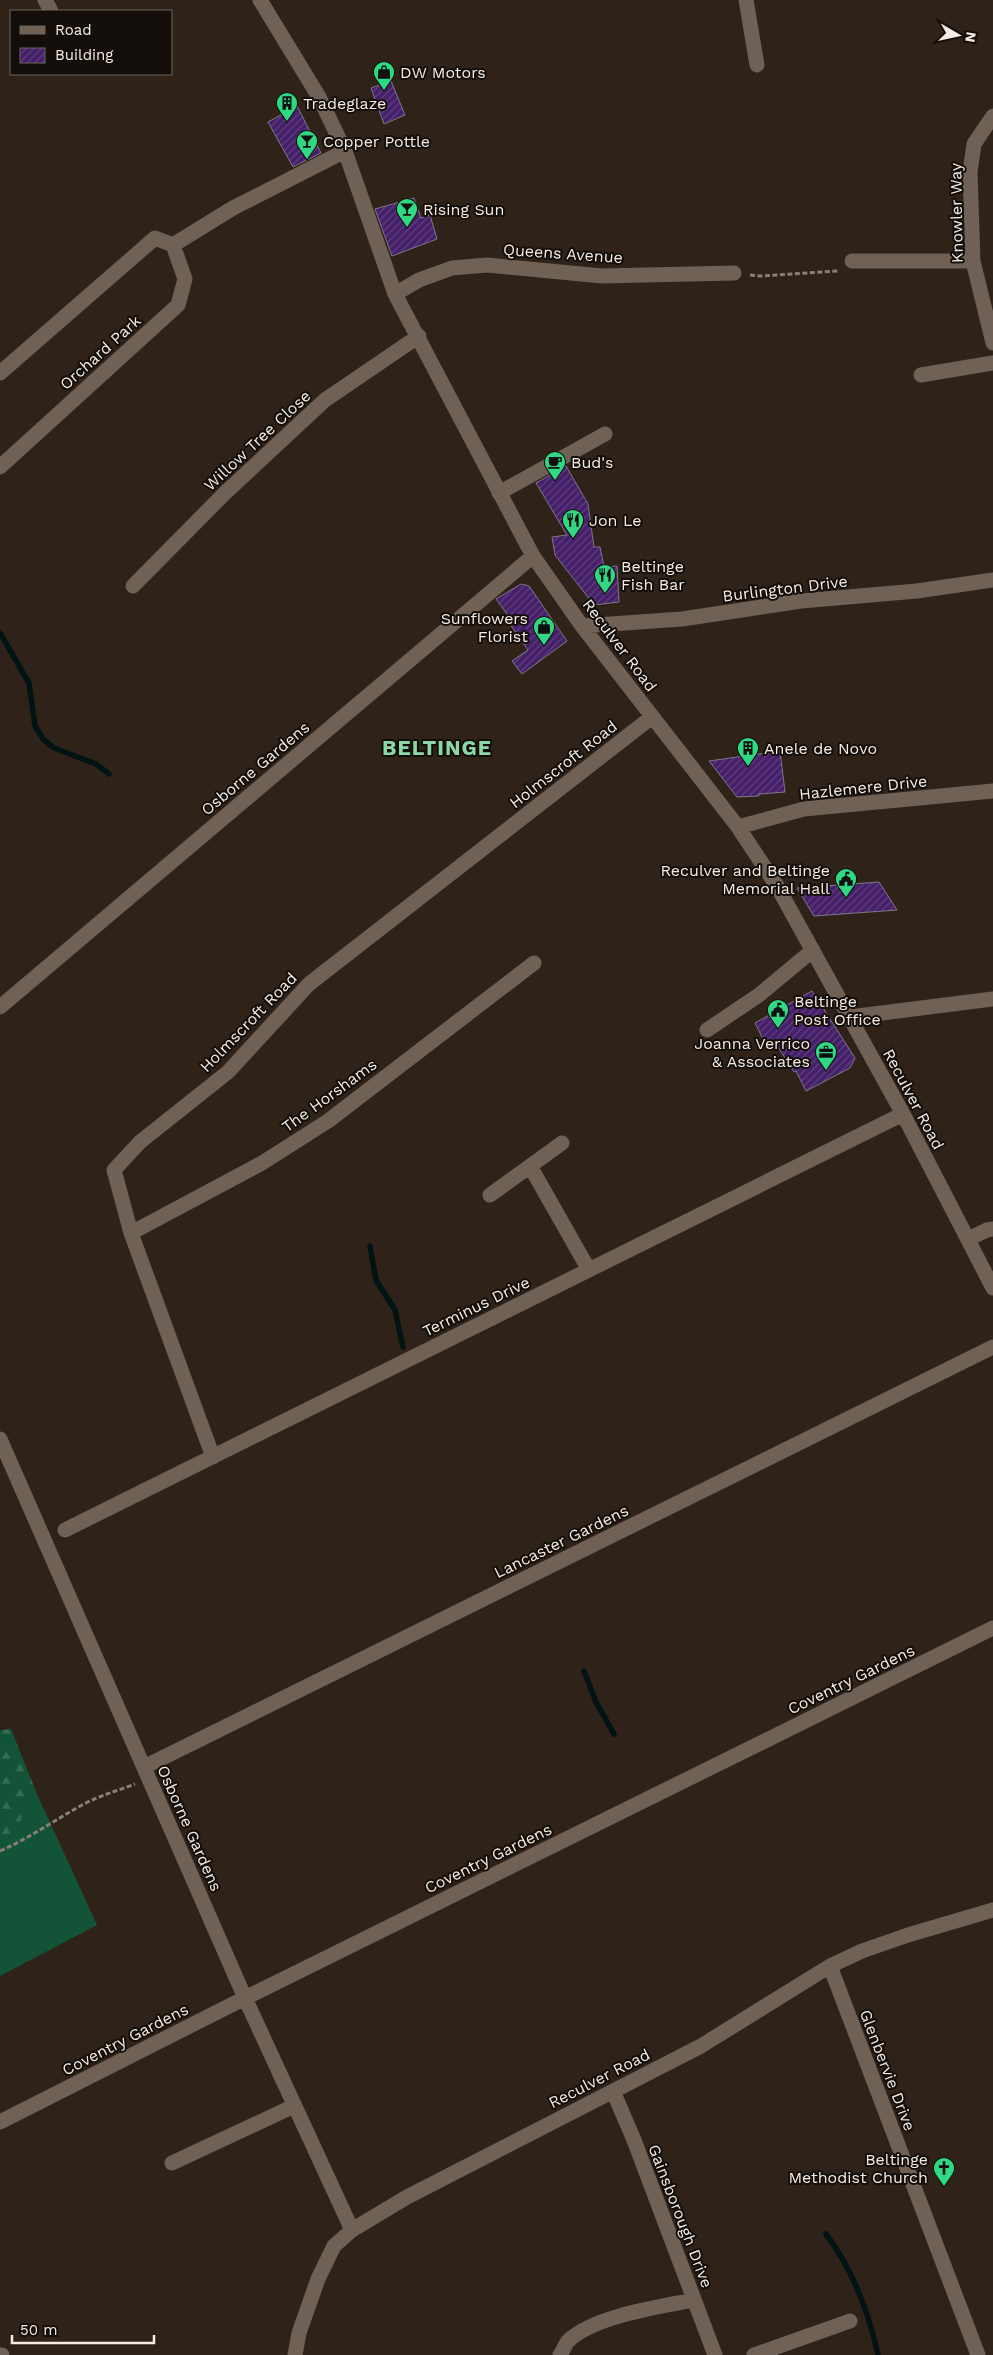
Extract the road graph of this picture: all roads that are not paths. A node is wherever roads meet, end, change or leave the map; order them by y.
1 (260, 0) edge
2 (746, 0) edge
3 (757, 66) dead end
4 (993, 116) edge
5 (345, 151) junction
6 (173, 246) junction
7 (852, 261) road end
8 (973, 261) junction
9 (734, 273) road end
10 (395, 294) junction
11 (419, 336) junction
12 (993, 343) edge
13 (993, 363) edge
14 (0, 373) edge
15 (921, 375) dead end
16 (605, 434) dead end
17 (0, 467) edge
18 (500, 492) junction
19 (534, 556) junction
20 (993, 580) edge
21 (133, 586) dead end
22 (582, 626) junction
23 (652, 717) junction
24 (993, 791) edge
25 (738, 827) junction
26 (813, 950) junction
27 (534, 962) dead end
28 (993, 999) edge
29 (0, 1007) edge
30 (850, 1017) junction
31 (707, 1030) dead end
32 (903, 1114) junction
33 (562, 1143) dead end
34 (530, 1166) junction
35 (490, 1195) dead end
36 (993, 1229) edge
37 (131, 1233) junction
38 (968, 1239) junction
39 (589, 1270) junction
40 (993, 1288) edge
41 (993, 1347) edge
42 (0, 1439) edge
43 (213, 1457) junction
44 (65, 1530) dead end
45 (993, 1628) edge
46 (146, 1773) junction
47 (993, 1910) edge
48 (830, 1966) junction
49 (245, 1998) junction
50 (613, 2091) junction
51 (294, 2106) junction
52 (0, 2122) edge
53 (172, 2163) dead end
54 (352, 2230) junction
55 (694, 2300) junction
56 (850, 2321) dead end
57 (295, 2355) edge
58 (560, 2355) edge
59 (715, 2355) edge
60 (754, 2355) edge
61 (978, 2355) edge

1 - 5 street, Reculver Road
2 - 3 street
4 - 8 street, Knowler Way
5 - 6 street
5 - 10 street, Reculver Road
6 - 14 street
6 - 17 street, Orchard Park
7 - 8 street
8 - 12 street, Knowler Way
9 - 10 street, Queens Avenue
10 - 11 street, Reculver Road
11 - 18 street, Reculver Road
11 - 21 street, Willow Tree Close
13 - 15 street
16 - 18 street
18 - 19 street, Reculver Road
19 - 22 street, Reculver Road
19 - 29 street, Osborne Gardens
20 - 22 street, Burlington Drive
22 - 23 street, Reculver Road
23 - 25 street, Reculver Road
23 - 37 street, Holmscroft Road
24 - 25 street, Hazlemere Drive
25 - 26 street, Reculver Road
26 - 30 street, Reculver Road
26 - 31 street
27 - 37 street, The Horshams
28 - 30 street
30 - 32 street, Reculver Road
32 - 38 street, Reculver Road
32 - 39 street, Terminus Drive
33 - 34 street
34 - 35 street
34 - 39 street
36 - 38 street
37 - 43 street, Holmscroft Road
38 - 40 street, Reculver Road
39 - 43 street, Terminus Drive
41 - 46 street, Lancaster Gardens
42 - 46 street, Osborne Gardens
43 - 44 street, Terminus Drive
45 - 49 street, Coventry Gardens
46 - 49 street, Osborne Gardens
47 - 48 street, Reculver Road
48 - 50 street, Reculver Road
48 - 61 street, Glenbervie Drive
49 - 51 street, Osborne Gardens
49 - 52 street, Coventry Gardens
50 - 54 street, Reculver Road
50 - 55 street, Gainsborough Drive
51 - 53 street
51 - 54 street, Osborne Gardens
54 - 57 street, Reculver Road
55 - 58 street
55 - 59 street, Gainsborough Drive
56 - 60 street

